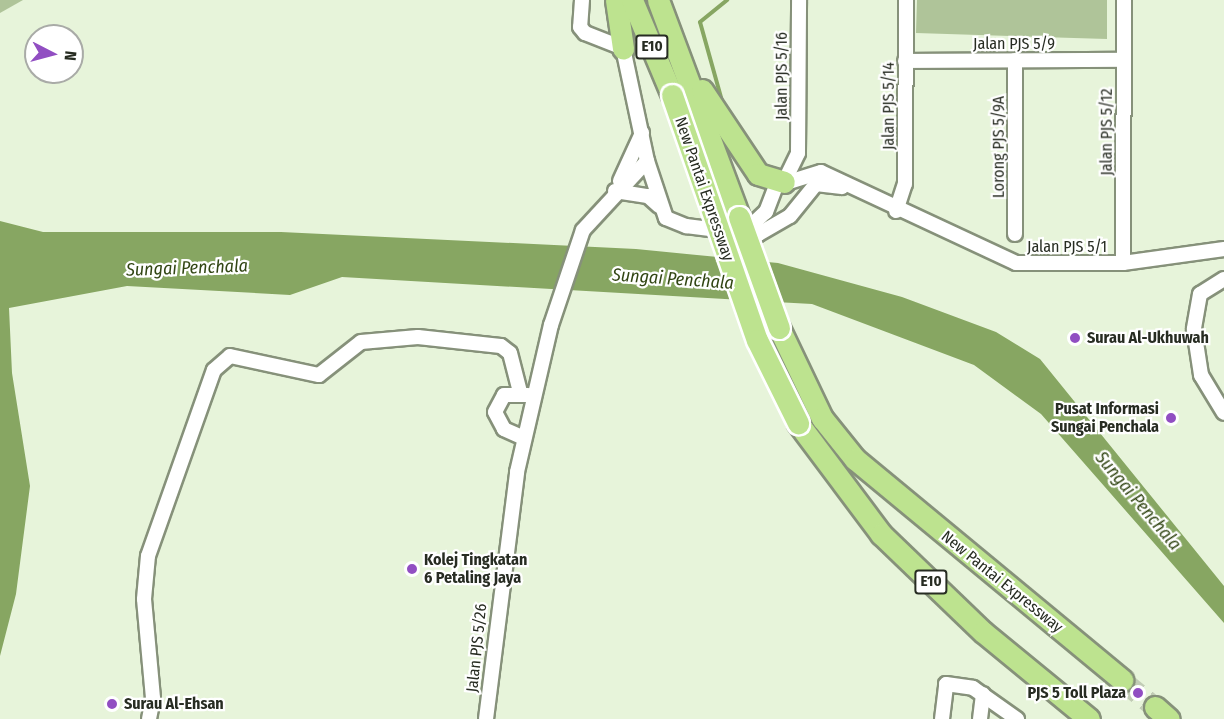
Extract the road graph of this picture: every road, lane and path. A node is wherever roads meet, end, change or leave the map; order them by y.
1 (582, 0) edge
2 (616, 0) edge
3 (632, 0) edge
4 (657, 0) edge
5 (799, 0) edge
6 (906, 0) edge
7 (1124, 0) edge
8 (624, 48) junction
9 (1015, 60) junction
10 (1124, 60) junction
11 (905, 61) junction
12 (707, 107) junction
13 (642, 132) junction
14 (798, 153) junction
15 (647, 161) junction
16 (821, 172) junction
17 (784, 182) junction
18 (852, 189) junction
19 (615, 191) junction
20 (659, 206) junction
21 (795, 210) junction
22 (896, 211) junction
23 (742, 234) junction
24 (1016, 234) dead end
25 (1224, 249) edge
26 (1123, 263) junction
27 (1224, 279) edge
28 (526, 394) junction
29 (1219, 396) edge
30 (1224, 413) edge
31 (524, 438) junction
32 (1122, 680) tunnel mouth
33 (983, 694) junction
34 (149, 719) edge
35 (486, 719) edge
36 (942, 719) edge
37 (980, 719) edge
38 (1017, 719) edge
39 (1089, 719) edge

1 - 8 street
2 - 8 highway
3 - 39 highway, New Pantai Expressway / E10, bridge
4 - 12 highway, E10
5 - 14 street, Jalan PJS 5/16
6 - 11 street, Jalan PJS 5/14
7 - 10 street, Jalan PJS 5/12
8 - 13 street
9 - 10 street, Jalan PJS 5/9
9 - 11 street, Jalan PJS 5/9
9 - 24 street, Lorong PJS 5/9A
10 - 26 street, Jalan PJS 5/12
11 - 22 street, Jalan PJS 5/14
12 - 17 highway
12 - 32 highway, New Pantai Expressway / E10, bridge
13 - 15 street
13 - 19 street
14 - 16 street
14 - 17 street, Jalan PJS 5/16
15 - 19 street
15 - 20 street
16 - 17 street
16 - 18 street, Jalan PJS 5/1
17 - 21 street
17 - 23 street
18 - 21 street, Jalan PJS 5/1
18 - 22 street, Jalan PJS 5/1
19 - 20 street, Jalan PJS 5/1
19 - 28 street, Jalan PJS 5/26
20 - 23 street, Jalan PJS 5/1
21 - 23 street, Jalan PJS 5/1
22 - 26 street, Jalan PJS 5/1
25 - 26 street, Jalan PJS 5/1
27 - 29 street
28 - 31 street, Jalan PJS 5/26
28 - 31 street
28 - 34 street
29 - 30 street
31 - 35 street, Jalan PJS 5/26
33 - 36 street
33 - 37 street
33 - 38 street

